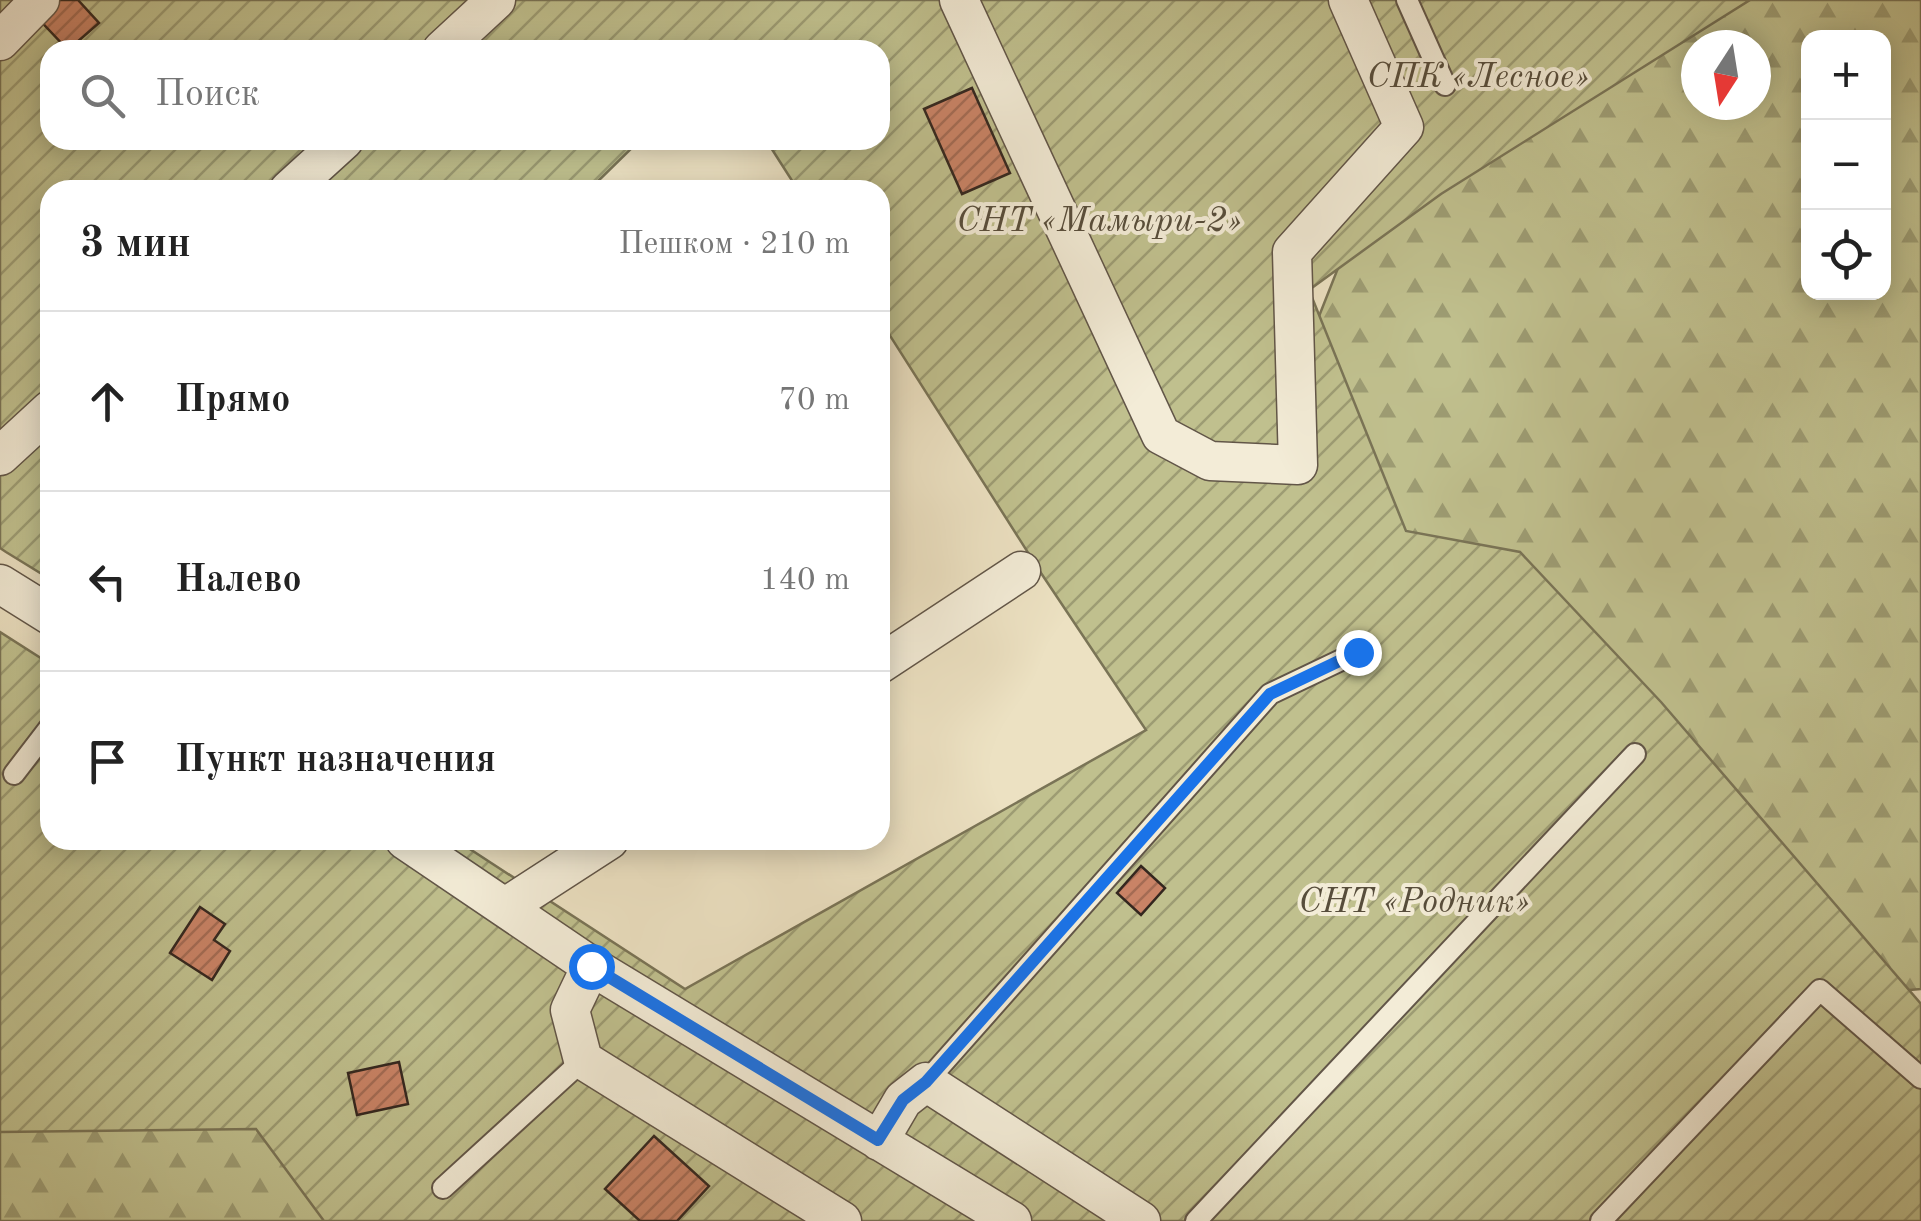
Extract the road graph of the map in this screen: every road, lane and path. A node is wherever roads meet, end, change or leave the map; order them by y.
1 (40, 0) edge
2 (496, 0) edge
3 (959, 0) edge
4 (1348, 0) edge
5 (1407, 0) edge
6 (453, 40) edge
7 (0, 41) edge
8 (1445, 85) dead end
9 (333, 150) edge
10 (300, 180) edge
11 (40, 419) edge
12 (0, 456) edge
13 (1021, 570) dead end
14 (0, 584) edge
15 (40, 609) edge
16 (1358, 652) dead end
17 (890, 657) edge
18 (40, 741) edge
19 (1635, 754) dead end
20 (14, 774) dead end
21 (420, 850) edge
22 (594, 850) edge
23 (507, 906) junction
24 (591, 966) junction
25 (583, 1060) junction
26 (1921, 1078) edge
27 (926, 1082) junction
28 (878, 1140) junction
29 (443, 1188) dead end
30 (842, 1221) edge
31 (1012, 1221) edge
32 (1141, 1221) edge
33 (1196, 1221) edge
34 (1600, 1221) edge

1 - 7 street
2 - 6 street
3 - 4 street
5 - 8 lane
9 - 10 street
11 - 12 street
13 - 17 street
14 - 15 street
16 - 27 lane
18 - 20 lane
19 - 33 lane
21 - 23 street
22 - 23 street
23 - 24 street
24 - 25 street
24 - 28 street
25 - 29 lane
25 - 30 street
26 - 34 lane
27 - 28 street
27 - 32 street
28 - 31 street

